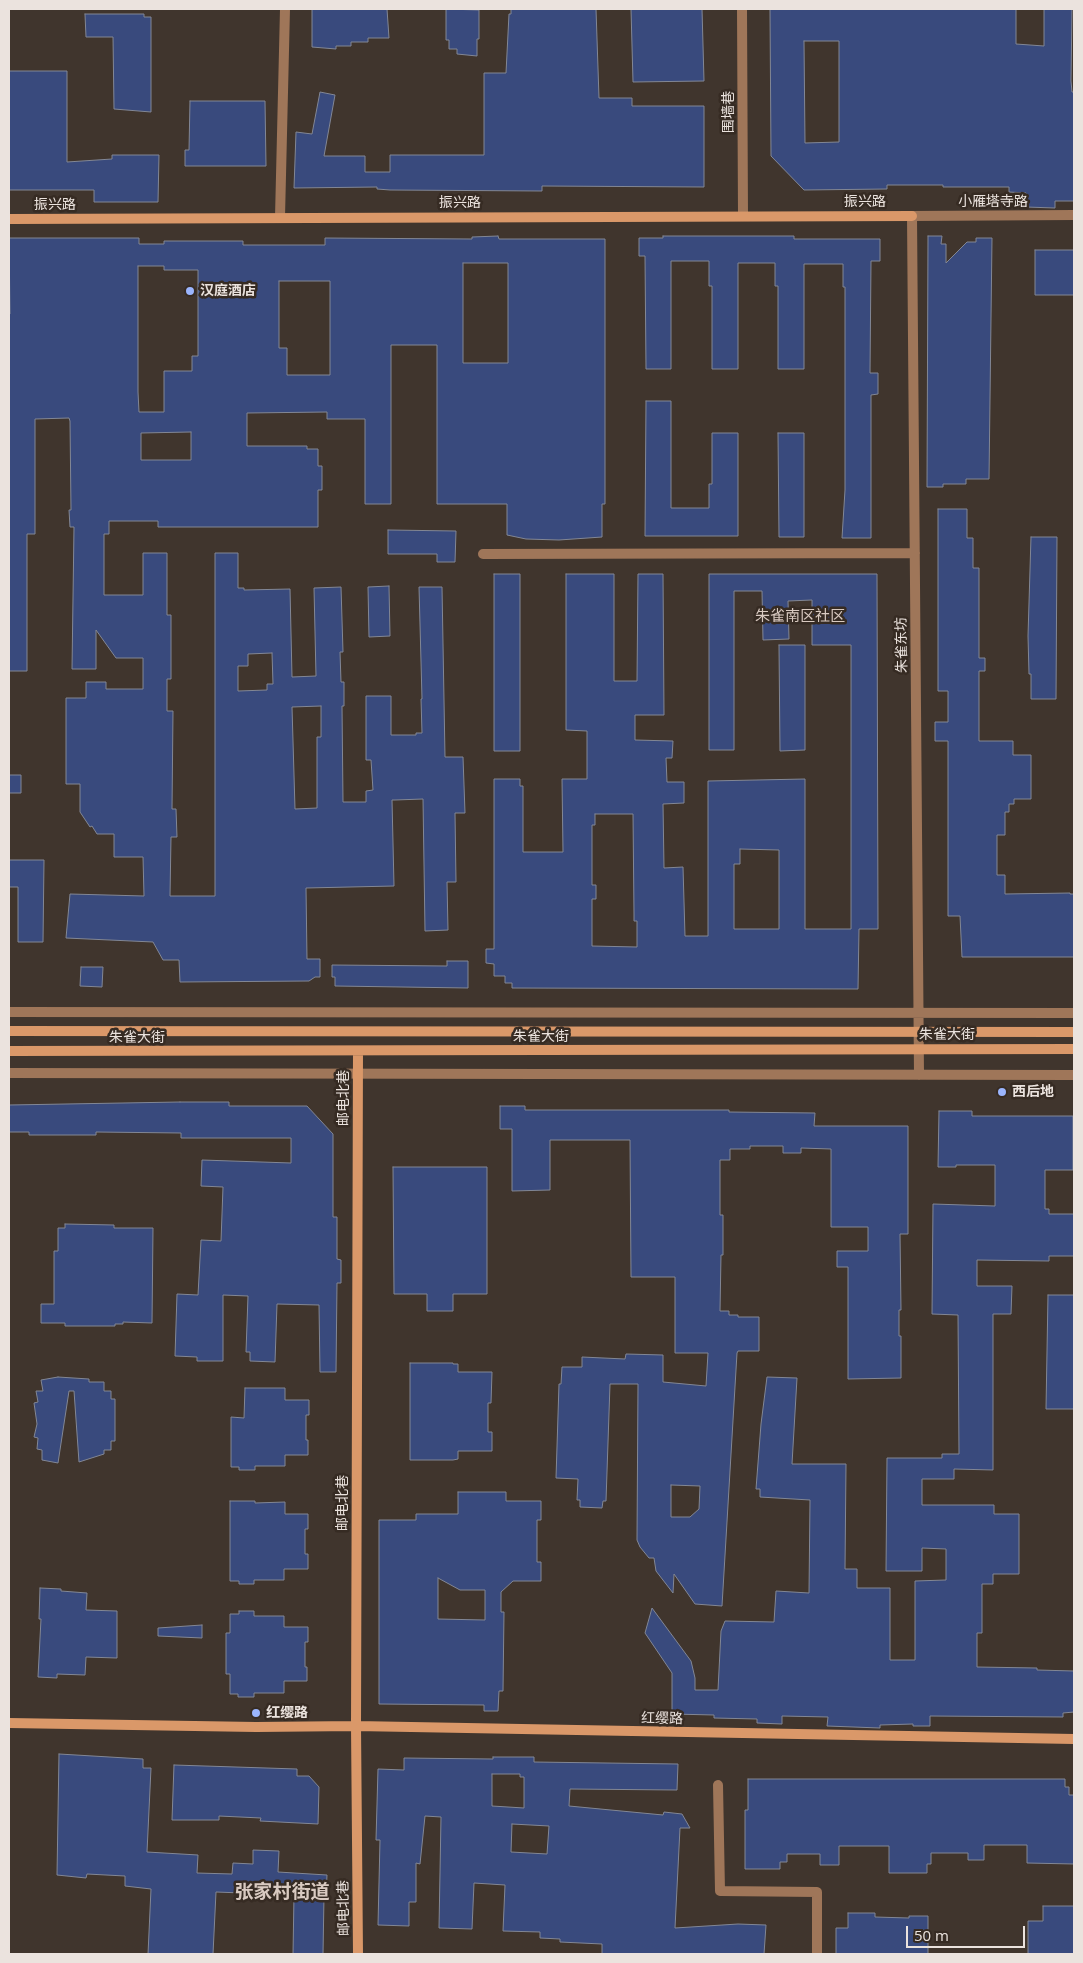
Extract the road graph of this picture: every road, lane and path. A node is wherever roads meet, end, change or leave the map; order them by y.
1 (285, 9) edge
2 (742, 9) edge
3 (1074, 215) edge
4 (743, 216) junction
5 (912, 216) junction
6 (9, 218) edge
7 (280, 218) junction
8 (484, 554) dead end
9 (915, 554) junction
10 (9, 1012) edge
11 (919, 1013) junction
12 (1074, 1013) edge
13 (9, 1031) edge
14 (919, 1031) junction
15 (1074, 1032) edge
16 (920, 1049) junction
17 (1074, 1050) edge
18 (9, 1051) edge
19 (358, 1052) junction
20 (9, 1073) edge
21 (358, 1074) junction
22 (920, 1075) junction
23 (1074, 1075) edge
24 (9, 1723) edge
25 (356, 1726) junction
26 (1074, 1740) edge
27 (718, 1785) dead end
28 (358, 1954) edge
29 (817, 1954) edge

1 - 7 street
2 - 4 street, 围墙巷
3 - 5 street, 小雁塔寺路
4 - 5 street, 振兴路
4 - 7 street, 振兴路
5 - 9 street, 朱雀东坊
6 - 7 street, 振兴路
8 - 9 street
9 - 11 street, 朱雀东坊
10 - 11 street
11 - 12 street
11 - 14 street, 朱雀东坊
13 - 14 street, 朱雀大街
14 - 15 street, 朱雀大街
14 - 16 street, 朱雀东坊
16 - 17 street, 朱雀大街
16 - 19 street, 朱雀大街
16 - 22 street, 朱雀东坊
18 - 19 street, 朱雀大街
19 - 21 street, 邮电北巷
20 - 21 street
21 - 22 street
21 - 25 street, 邮电北巷
22 - 23 street
24 - 25 street, 红缨路
25 - 26 street, 红缨路
25 - 28 street, 邮电北巷
27 - 29 street

